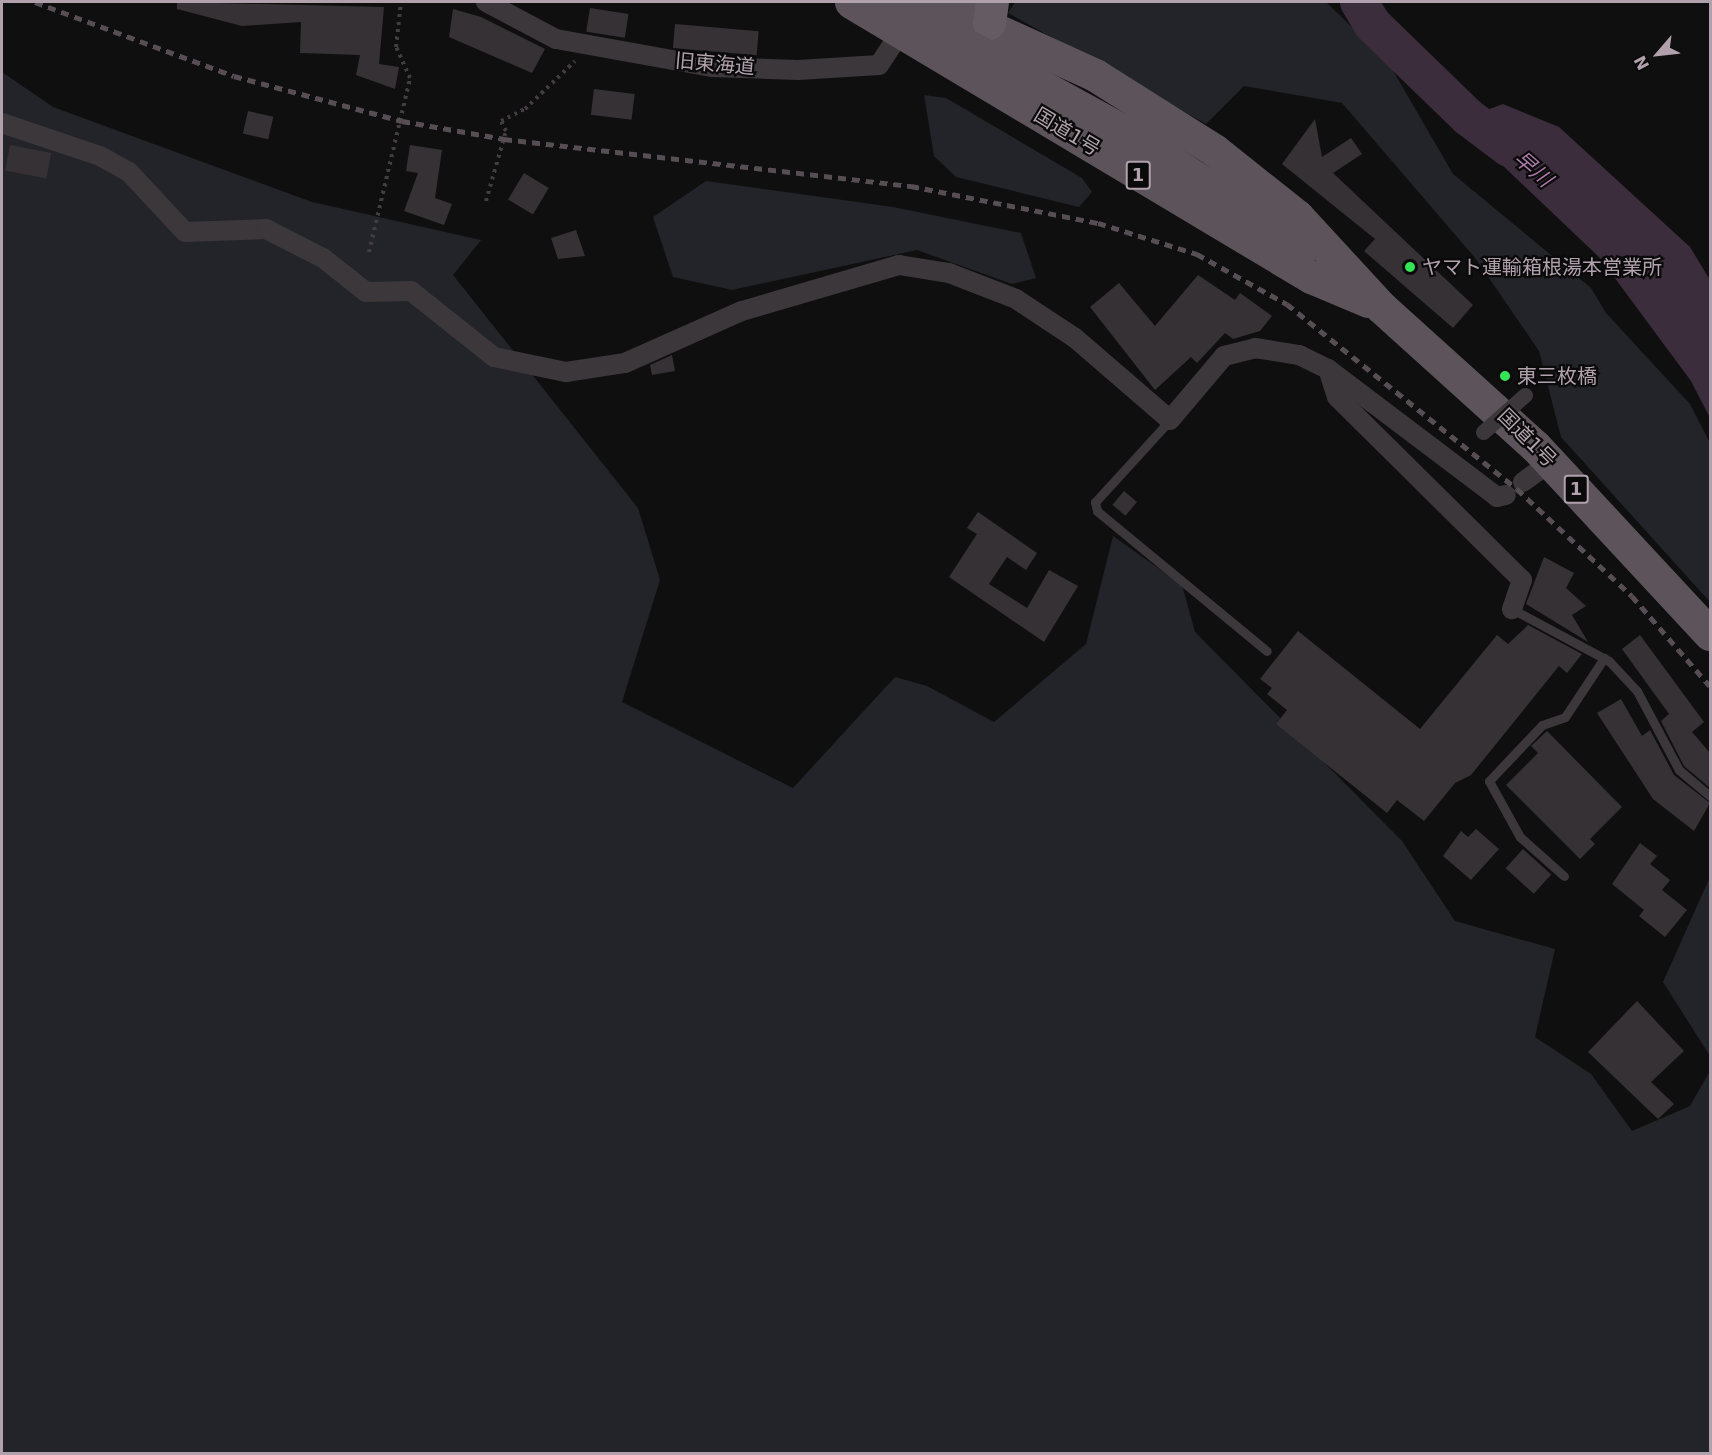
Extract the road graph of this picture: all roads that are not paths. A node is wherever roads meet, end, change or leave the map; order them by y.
1 (486, 2) edge
2 (851, 2) edge
3 (888, 2) edge
4 (920, 2) edge
5 (935, 2) edge
6 (990, 12) edge
7 (901, 32) junction
8 (2, 123) edge
9 (1381, 307) junction
10 (1328, 369) junction
11 (1525, 395) dead end
12 (1170, 420) junction
13 (1483, 432) dead end
14 (1551, 462) junction
15 (1523, 482) dead end
16 (1506, 495) dead end
17 (1512, 609) joint
18 (1710, 634) edge
19 (1267, 651) dead end
20 (1604, 658) junction
21 (1710, 796) edge
22 (1564, 876) dead end

1 - 7 street, 旧東海道
2 - 7 highway, 国道1号 / 1
3 - 9 highway, 1, bridge
4 - 7 street, 旧東海道
5 - 6 highway, 国道1号 / 1
6 - 9 highway, 国道1号 / 1
7 - 9 highway, 国道1号 / 1
8 - 12 street
9 - 14 highway, 国道1号 / 1
10 - 12 street
10 - 16 street
10 - 17 street
11 - 13 street, bridge
12 - 19 lane
14 - 15 street
14 - 18 highway, 国道1号 / 1
17 - 20 lane
20 - 21 lane
20 - 22 lane

